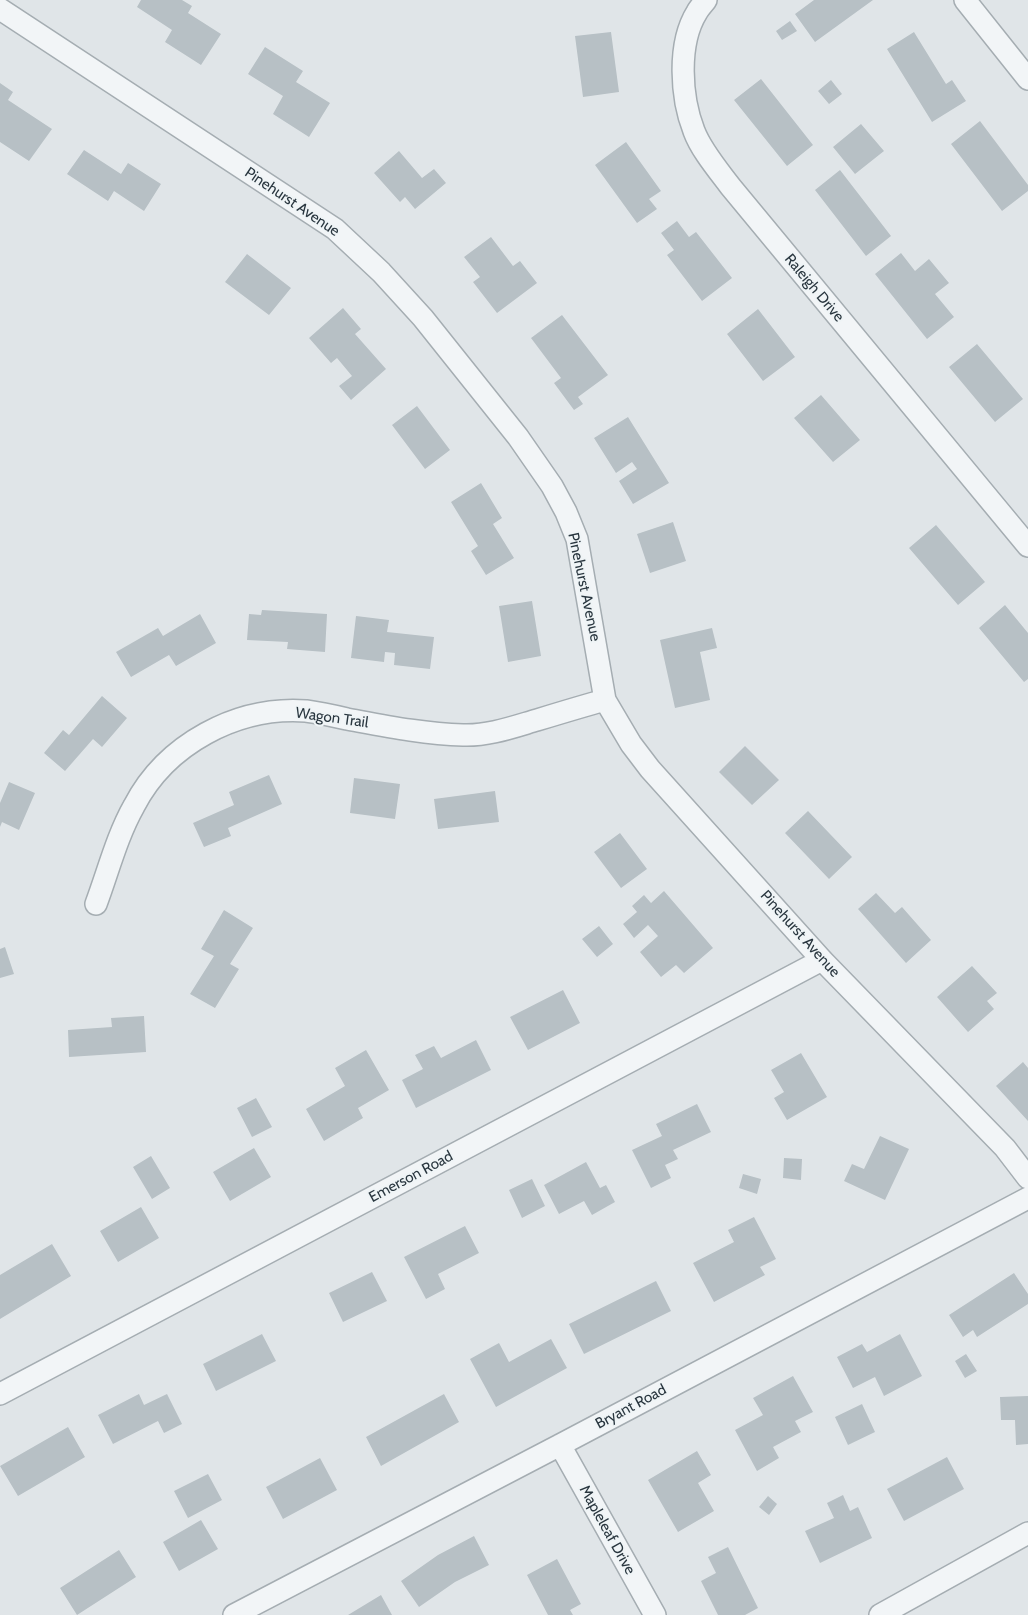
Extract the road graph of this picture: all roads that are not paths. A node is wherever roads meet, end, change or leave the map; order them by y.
1 (706, 0) edge
2 (965, 0) edge
3 (0, 9) edge
4 (1028, 79) edge
5 (1028, 546) edge
6 (606, 700) junction
7 (96, 904) dead end
8 (822, 960) junction
9 (1028, 1178) edge
10 (1028, 1198) edge
11 (0, 1394) edge
12 (560, 1445) junction
13 (1028, 1533) edge
14 (234, 1615) edge
15 (655, 1615) edge
16 (880, 1615) edge

1 - 5 street, Raleigh Drive
2 - 4 street
3 - 6 street, Pinehurst Avenue
6 - 7 street, Wagon Trail
6 - 8 street, Pinehurst Avenue
8 - 9 street, Pinehurst Avenue
8 - 11 street, Emerson Road
10 - 12 street, Bryant Road
12 - 14 street, Bryant Road
12 - 15 street, Mapleleaf Drive
13 - 16 street

